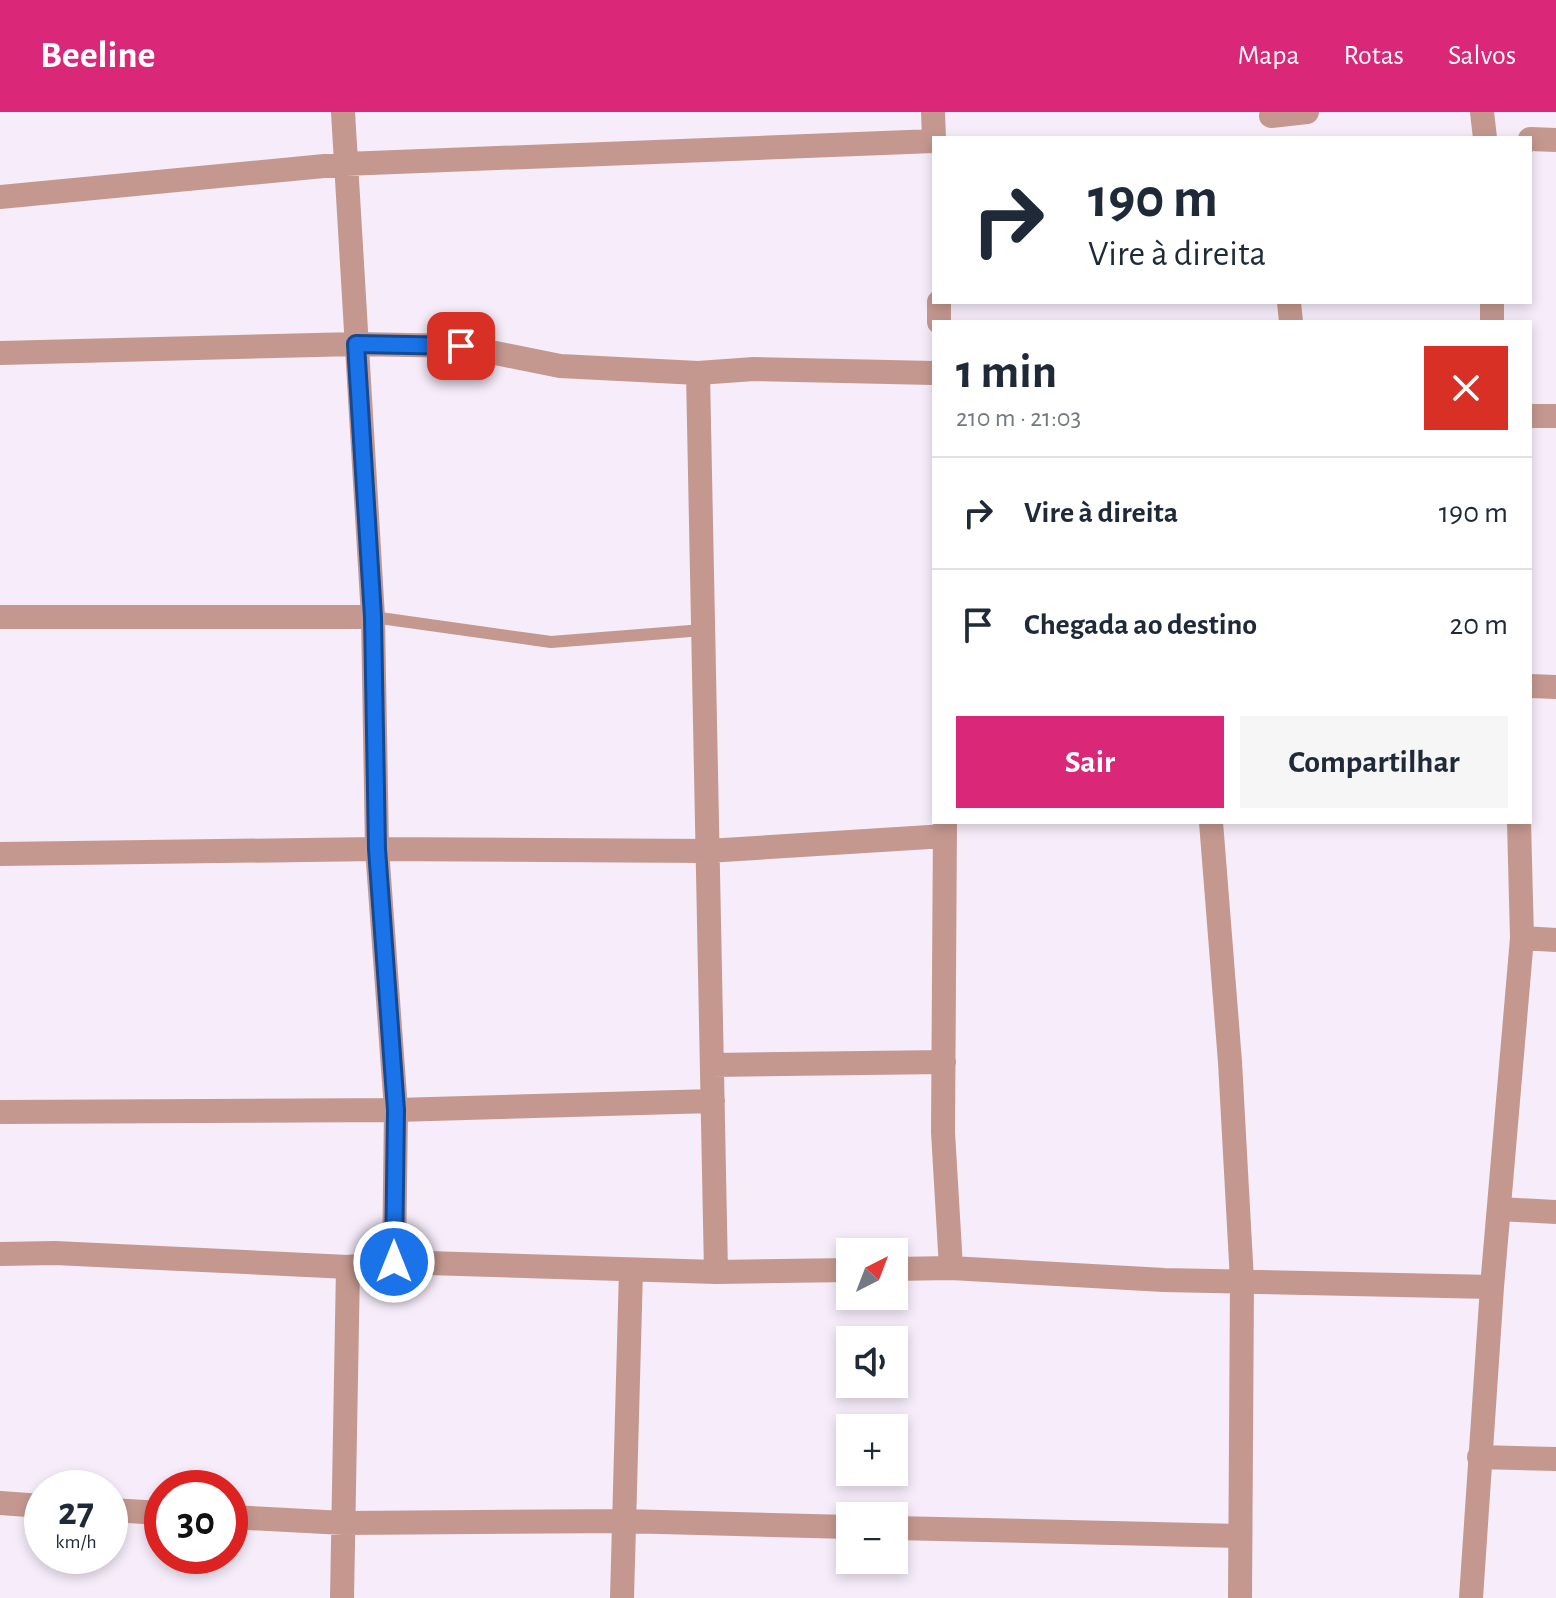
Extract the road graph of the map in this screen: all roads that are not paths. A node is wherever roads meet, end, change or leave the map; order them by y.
1 (343, 112) edge
2 (933, 112) edge
3 (1307, 112) edge
4 (1482, 112) edge
5 (1271, 122) edge
6 (934, 136) edge
7 (1485, 136) edge
8 (1532, 139) edge
9 (932, 140) edge
10 (1556, 140) edge
11 (345, 164) junction
12 (0, 197) edge
13 (356, 344) junction
14 (0, 353) edge
15 (698, 373) junction
16 (932, 373) edge
17 (1532, 416) edge
18 (1556, 416) edge
19 (0, 617) edge
20 (373, 617) junction
21 (703, 630) junction
22 (1532, 686) edge
23 (1556, 687) edge
24 (1211, 824) edge
25 (1519, 824) edge
26 (945, 829) edge
27 (377, 849) junction
28 (707, 851) junction
29 (0, 854) edge
30 (1522, 938) junction
31 (1556, 940) edge
32 (944, 1062) junction
33 (712, 1065) junction
34 (713, 1101) junction
35 (396, 1110) junction
36 (0, 1112) edge
37 (1499, 1209) junction
38 (1556, 1212) edge
39 (0, 1254) edge
40 (394, 1262) junction
41 (348, 1267) junction
42 (951, 1268) junction
43 (908, 1269) edge
44 (631, 1270) junction
45 (836, 1270) edge
46 (716, 1272) junction
47 (1242, 1281) junction
48 (1492, 1287) junction
49 (1479, 1457) junction
50 (1556, 1459) edge
51 (0, 1503) edge
52 (24, 1505) edge
53 (248, 1518) edge
54 (623, 1521) junction
55 (344, 1523) junction
56 (836, 1527) edge
57 (908, 1528) edge
58 (1240, 1536) junction
59 (342, 1598) edge
60 (622, 1598) edge
61 (1240, 1598) edge
62 (1471, 1598) edge

1 - 11 street
2 - 6 street
3 - 5 street
4 - 7 street
8 - 10 street
9 - 11 street
11 - 12 street
11 - 13 street
13 - 14 street
13 - 15 street
13 - 20 street
15 - 16 street
15 - 21 street
17 - 18 street
19 - 20 street
20 - 21 lane
20 - 27 street
21 - 28 street
22 - 23 street
24 - 47 street
25 - 30 street
26 - 28 street
26 - 32 street
27 - 28 street
27 - 29 street
27 - 35 street
28 - 33 street
30 - 31 street
30 - 37 street
32 - 33 street
32 - 42 street
33 - 34 street
34 - 35 street
34 - 46 street
35 - 36 street
35 - 40 street
37 - 38 street
37 - 48 street
39 - 41 street
40 - 41 street
40 - 44 street
41 - 55 street
42 - 43 street
42 - 47 street
44 - 46 street
44 - 54 street
45 - 46 street
47 - 48 street
47 - 58 street
48 - 49 street
49 - 50 street
49 - 62 street
51 - 52 street
53 - 55 street
54 - 55 street
54 - 56 street
54 - 60 street
55 - 59 street
57 - 58 street
58 - 61 street

